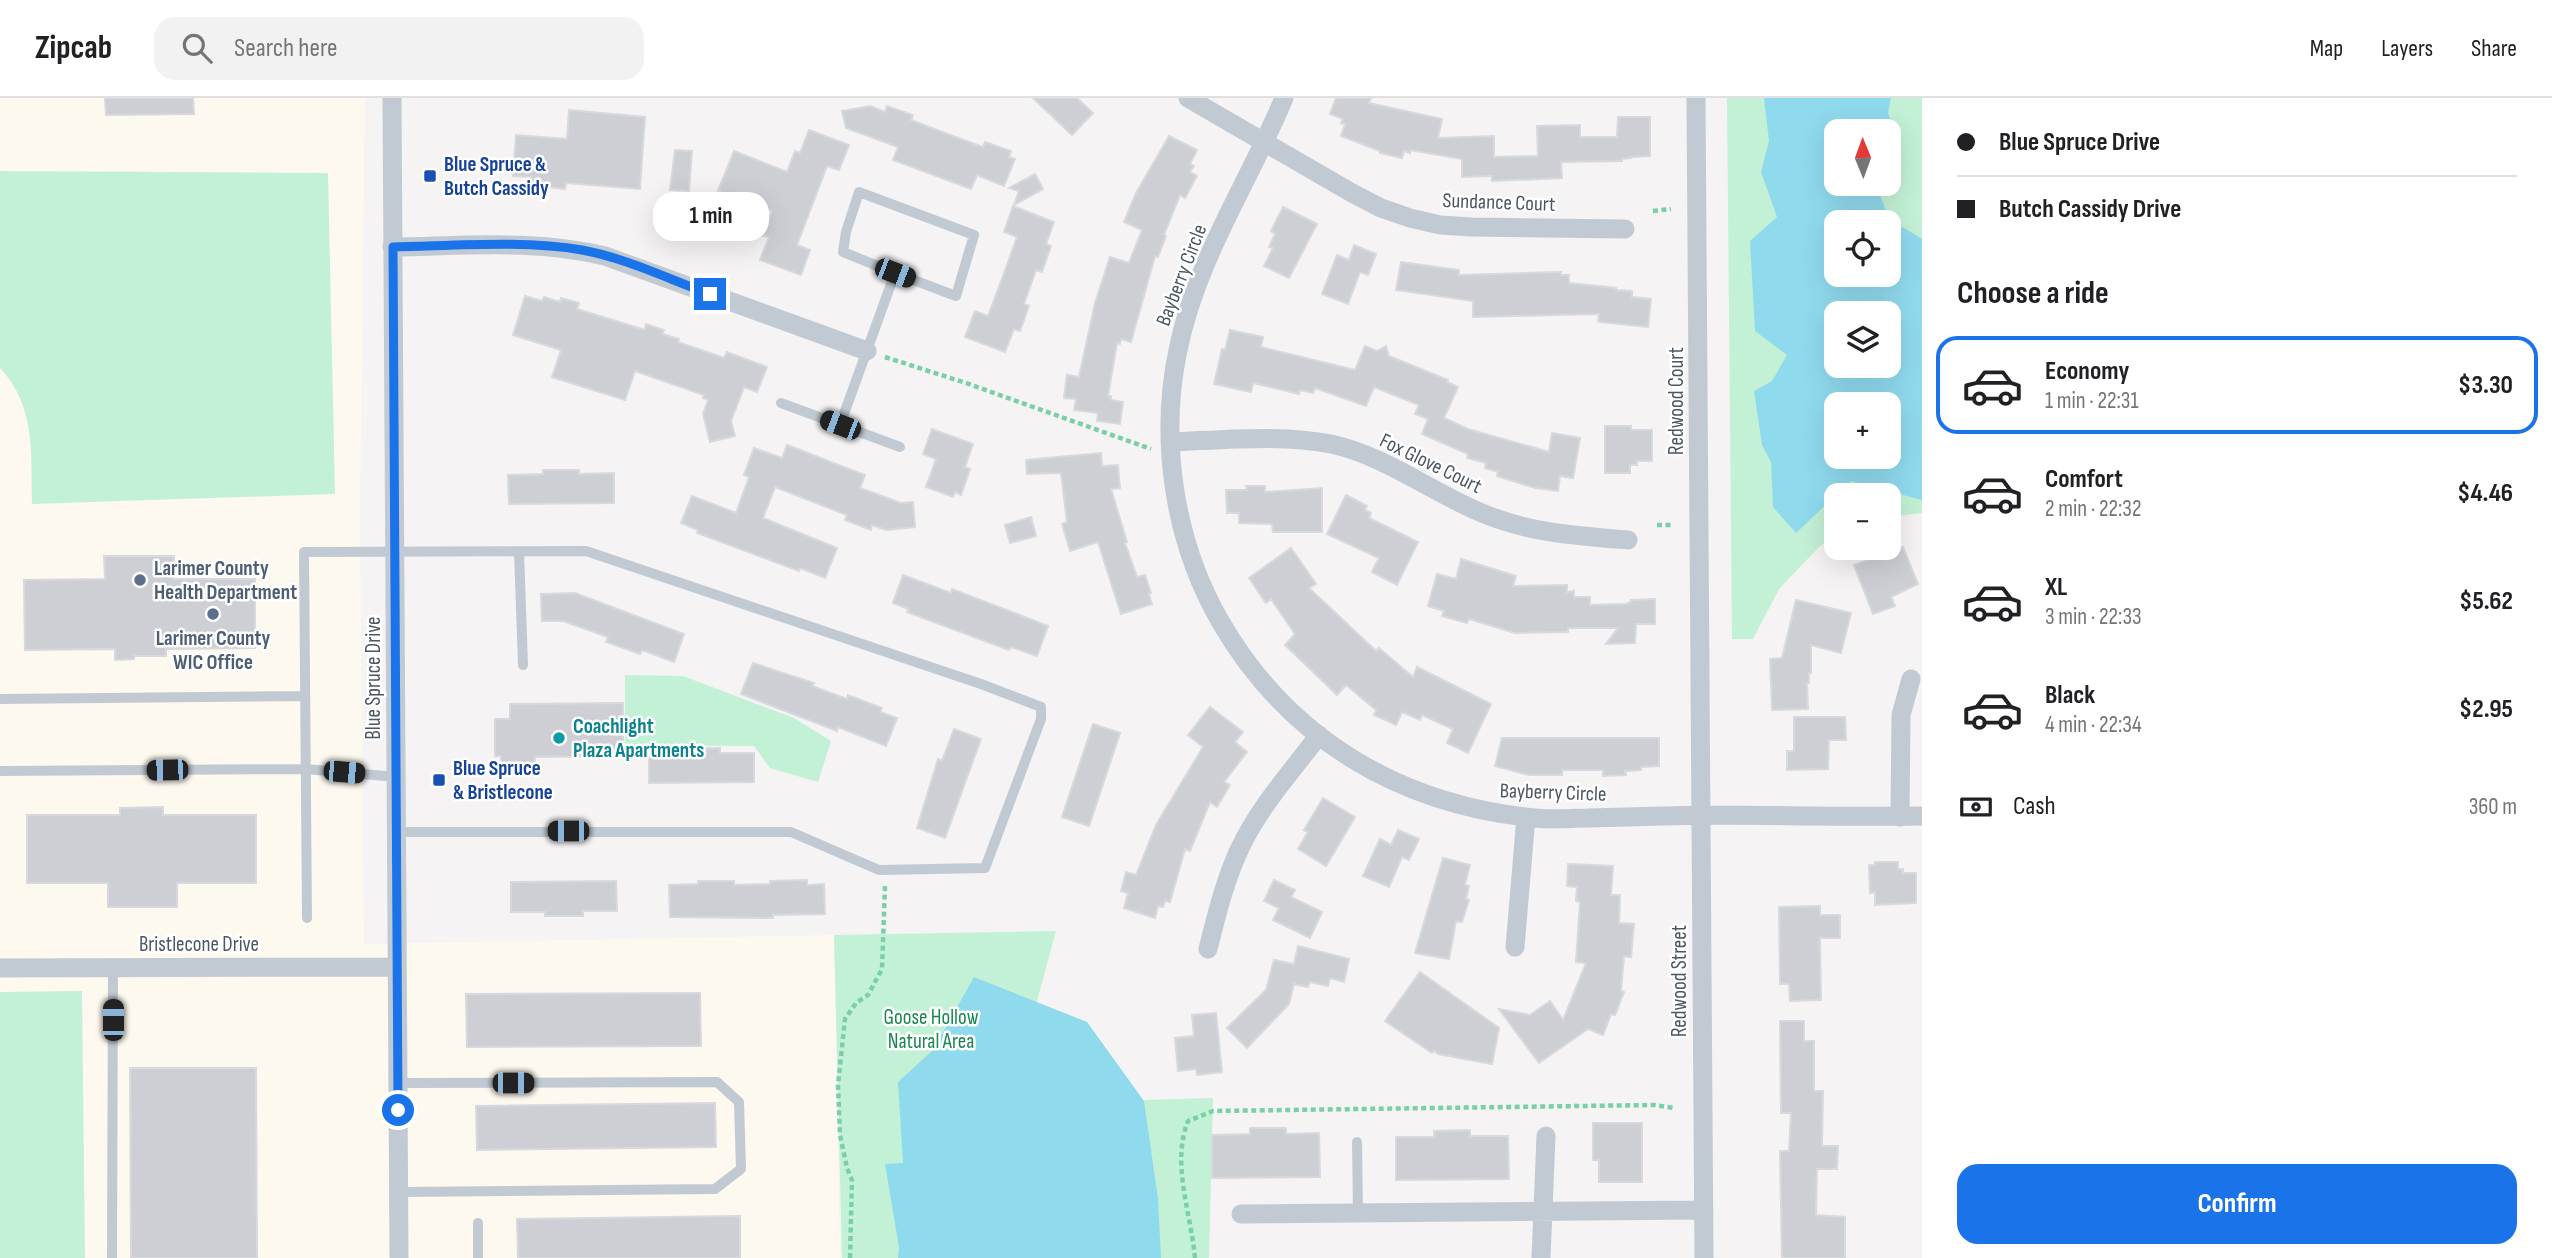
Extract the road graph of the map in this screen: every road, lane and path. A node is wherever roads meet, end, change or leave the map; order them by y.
1 (391, 98) edge
2 (1188, 98) edge
3 (1284, 98) edge
4 (1696, 98) edge
5 (1265, 143) junction
6 (1671, 209) dead end
7 (1653, 211) dead end
8 (1625, 229) dead end
9 (393, 247) junction
10 (895, 273) junction
11 (867, 351) junction
12 (781, 403) dead end
13 (840, 425) junction
14 (900, 447) dead end
15 (1171, 449) junction
16 (1657, 525) dead end
17 (1673, 525) dead end
18 (1628, 540) dead end
19 (394, 551) junction
20 (519, 551) junction
21 (523, 665) dead end
22 (1911, 679) dead end
23 (305, 696) junction
24 (0, 699) edge
25 (1701, 704) joint
26 (1319, 735) junction
27 (306, 768) junction
28 (0, 771) edge
29 (396, 777) junction
30 (1701, 816) junction
31 (1922, 816) edge
32 (1526, 817) junction
33 (1900, 817) junction
34 (397, 832) junction
35 (885, 886) dead end
36 (307, 918) dead end
37 (1515, 947) dead end
38 (1208, 949) dead end
39 (113, 967) junction
40 (397, 967) junction
41 (0, 968) edge
42 (398, 1083) junction
43 (1674, 1108) dead end
44 (1545, 1136) dead end
45 (1357, 1142) dead end
46 (399, 1192) junction
47 (1704, 1210) junction
48 (1542, 1212) junction
49 (1241, 1214) dead end
50 (1358, 1214) junction
51 (478, 1223) dead end
52 (112, 1258) edge
53 (399, 1258) edge
54 (478, 1258) edge
55 (850, 1258) edge
56 (1195, 1258) edge
57 (1541, 1258) edge
58 (1704, 1258) edge

1 - 9 street, Blue Spruce Drive
2 - 5 street, Sundance Court
3 - 5 street, Bayberry Circle
4 - 25 street, Redwood Court
5 - 8 street, Sundance Court
5 - 15 street, Bayberry Circle
6 - 7 path
9 - 11 street
9 - 19 street, Blue Spruce Drive
10 - 10 lane
10 - 11 lane
11 - 13 lane
11 - 15 path
12 - 13 lane
13 - 14 lane
15 - 18 street, Fox Glove Court
15 - 26 street, Bayberry Circle
16 - 17 path
19 - 20 lane
19 - 23 lane
19 - 29 street, Blue Spruce Drive
20 - 21 lane
20 - 34 lane
22 - 33 street
23 - 24 lane
23 - 27 lane
25 - 30 street, Redwood Street
26 - 32 street, Bayberry Circle
26 - 38 street
27 - 28 lane
27 - 29 lane
27 - 36 lane
29 - 34 street, Blue Spruce Drive
30 - 32 street, Bayberry Circle
30 - 33 street, Bayberry Circle
30 - 47 street, Redwood Street
31 - 33 street, Bayberry Circle
32 - 37 street
34 - 40 street, Blue Spruce Drive
35 - 55 path
39 - 40 street, Bristlecone Drive
39 - 41 street, Bristlecone Drive
39 - 52 lane
40 - 42 street, Blue Spruce Drive
42 - 46 street, Blue Spruce Drive
42 - 46 lane
43 - 56 path
44 - 48 street
45 - 50 lane
46 - 53 street, Blue Spruce Drive
47 - 48 street
47 - 58 street, Redwood Street
48 - 50 street
48 - 57 street
49 - 50 street
51 - 54 lane

